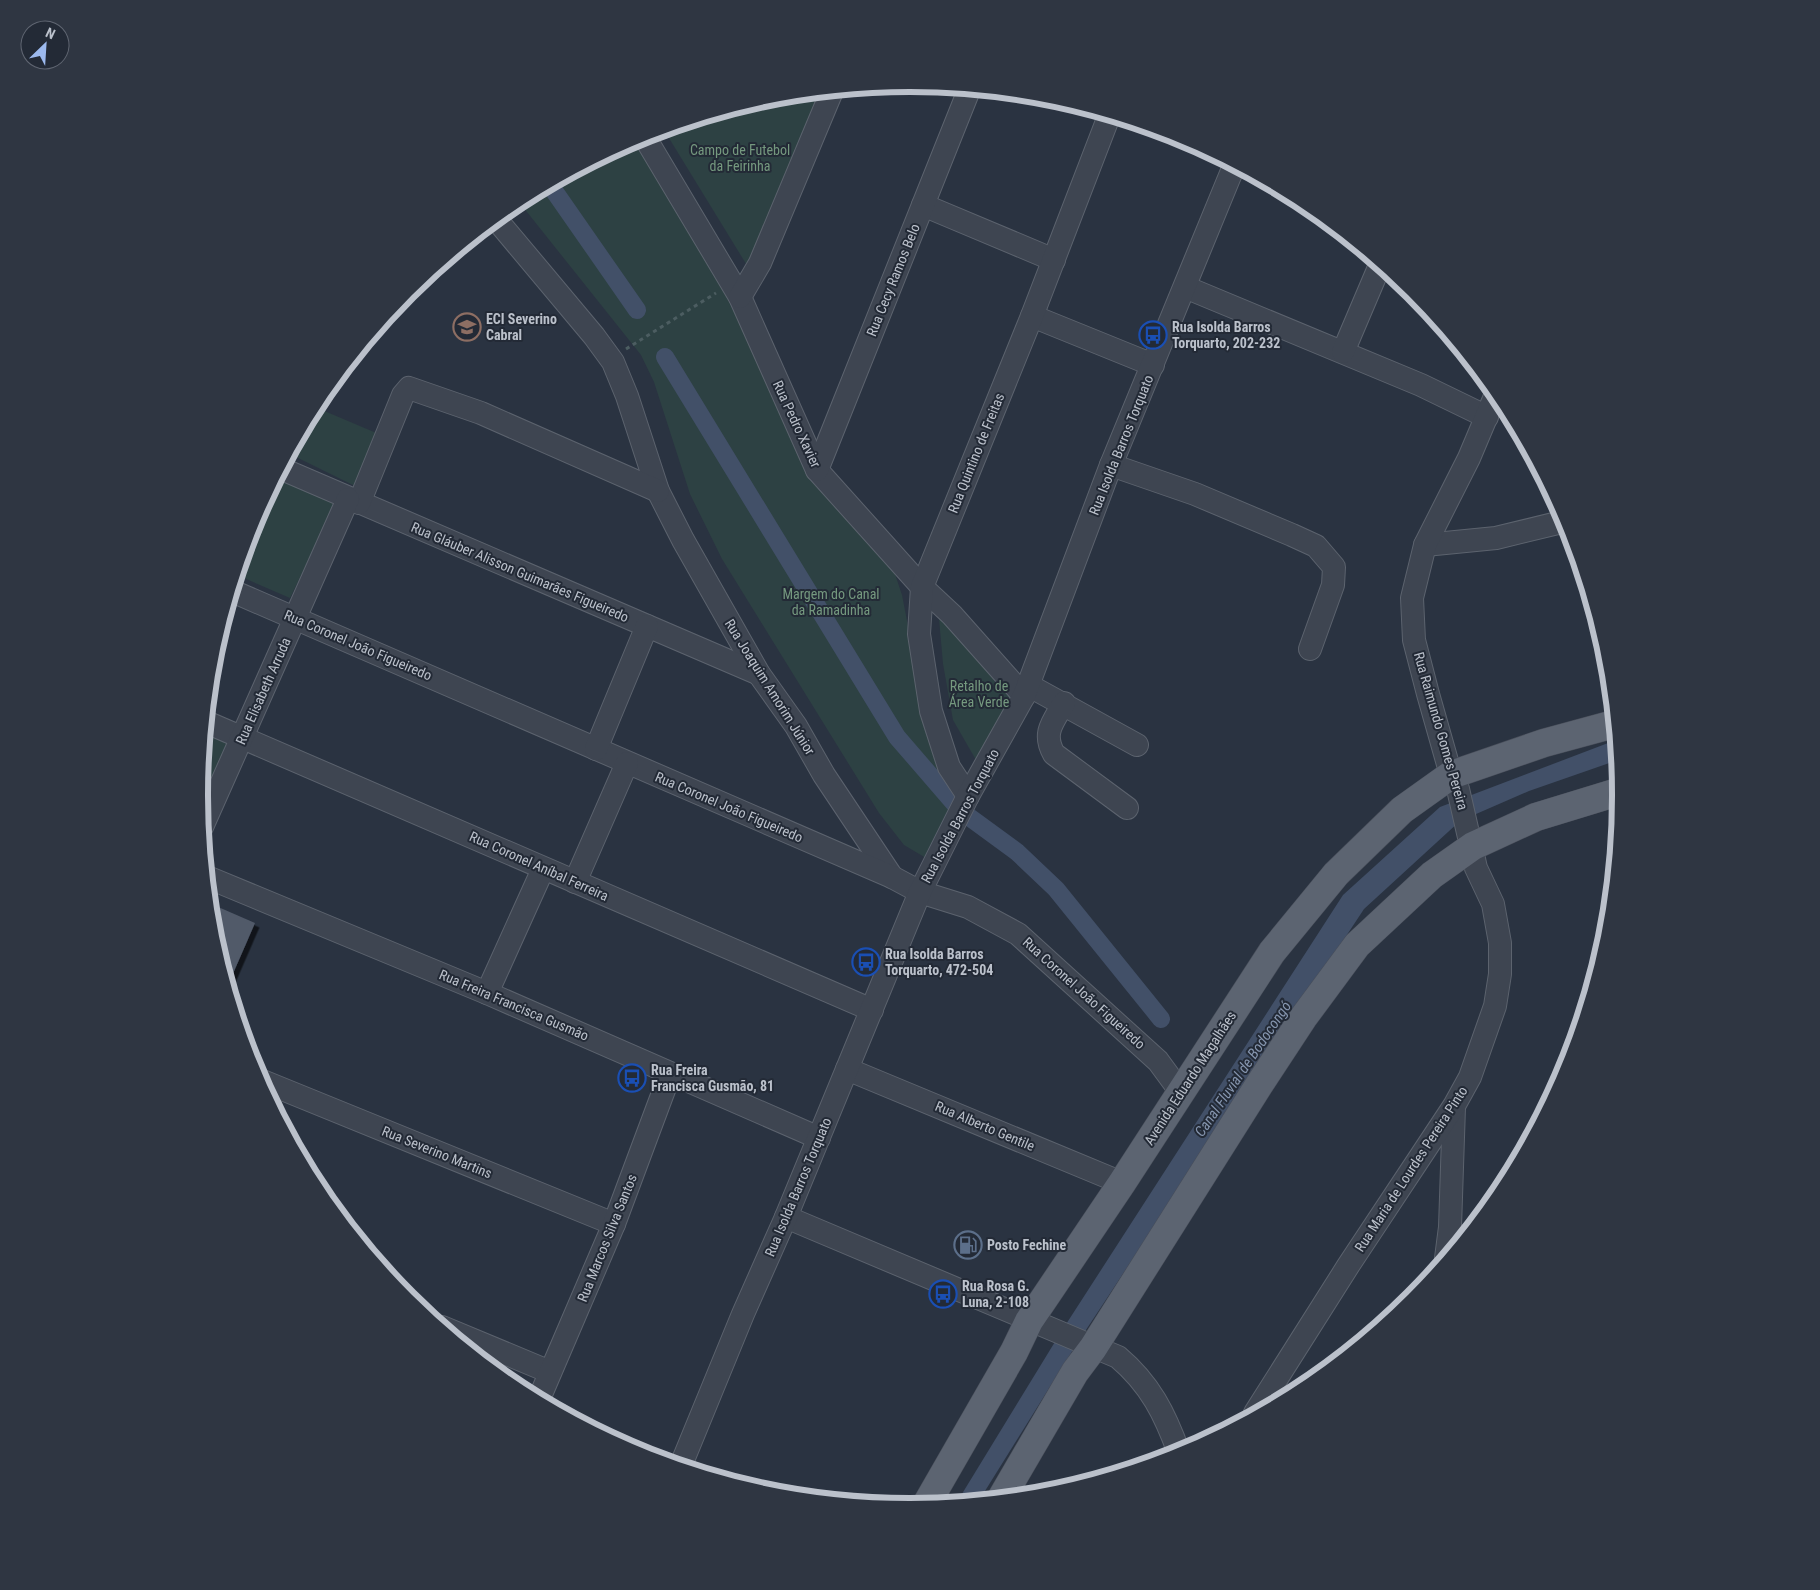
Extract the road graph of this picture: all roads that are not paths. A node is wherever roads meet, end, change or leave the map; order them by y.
1 (967, 95) edge
2 (830, 98) edge
3 (1107, 121) edge
4 (648, 143) edge
5 (1232, 171) edge
6 (922, 205) junction
7 (501, 225) edge
8 (1054, 260) junction
9 (1377, 271) edge
10 (1185, 287) junction
11 (736, 290) junction
12 (1032, 316) junction
13 (1343, 352) junction
14 (1153, 365) junction
15 (1493, 403) edge
16 (1487, 417) junction
17 (1111, 465) junction
18 (817, 470) junction
19 (287, 471) edge
20 (658, 491) junction
21 (354, 501) junction
22 (1558, 523) edge
23 (1425, 545) junction
24 (922, 587) junction
25 (238, 592) edge
26 (296, 618) junction
27 (647, 626) junction
28 (1310, 649) dead end
29 (759, 674) junction
30 (1026, 690) junction
31 (1064, 703) junction
32 (212, 725) edge
33 (1608, 726) edge
34 (242, 739) junction
35 (1137, 745) dead end
36 (596, 749) junction
37 (627, 763) junction
38 (1455, 782) junction
39 (1612, 795) edge
40 (968, 796) junction
41 (1127, 808) dead end
42 (208, 813) edge
43 (1473, 846) junction
44 (543, 869) junction
45 (892, 877) junction
46 (213, 880) edge
47 (575, 882) junction
48 (920, 892) junction
49 (487, 993) junction
50 (872, 1010) junction
51 (847, 1069) junction
52 (670, 1074) junction
53 (270, 1084) edge
54 (1180, 1091) junction
55 (1454, 1106) junction
56 (819, 1138) junction
57 (1122, 1184) junction
58 (786, 1217) junction
59 (614, 1224) junction
60 (1447, 1247) edge
61 (1036, 1324) junction
62 (462, 1335) edge
63 (1088, 1345) junction
64 (550, 1372) junction
65 (542, 1392) edge
66 (1262, 1403) edge
67 (1176, 1445) edge
68 (683, 1460) edge
69 (1006, 1490) edge
70 (931, 1497) edge

1 - 6 street, Rua Cecy Ramos Belo
2 - 11 street
3 - 8 street, Rua Quintino de Freitas
4 - 11 street, Rua Pedro Xavier
5 - 10 street, Rua Isolda Barros Torquato
6 - 8 street
6 - 18 street, Rua Cecy Ramos Belo
7 - 20 street, Rua Joaquim Amorim Júnior
8 - 12 street, Rua Quintino de Freitas
9 - 13 street
10 - 13 street
10 - 14 street, Rua Isolda Barros Torquato
11 - 18 street, Rua Pedro Xavier
12 - 14 street
12 - 24 street, Rua Quintino de Freitas
13 - 16 street
14 - 17 street, Rua Isolda Barros Torquato
15 - 16 street, Rua Raimundo Gomes Pereira
16 - 23 street, Rua Raimundo Gomes Pereira
17 - 28 street
17 - 30 street, Rua Isolda Barros Torquato
18 - 24 street, Rua Pedro Xavier
19 - 21 street, Rua Gláuber Alisson Guimarães Figueiredo
20 - 21 street, Rua Elisabeth Arruda
20 - 29 street, Rua Joaquim Amorim Júnior
21 - 26 street, Rua Elisabeth Arruda
21 - 27 street, Rua Gláuber Alisson Guimarães Figueiredo
22 - 23 street
23 - 38 street, Rua Raimundo Gomes Pereira
24 - 30 street, Rua Pedro Xavier
24 - 40 street, Rua Quintino de Freitas
25 - 26 street, Rua Coronel João Figueiredo
26 - 34 street, Rua Elisabeth Arruda
26 - 36 street, Rua Coronel João Figueiredo
27 - 29 street, Rua Gláuber Alisson Guimarães Figueiredo
27 - 36 street
29 - 45 street, Rua Joaquim Amorim Júnior
30 - 31 street
30 - 40 street, Rua Isolda Barros Torquato
31 - 35 street
31 - 41 street
32 - 34 street, Rua Coronel Aníbal Ferreira
33 - 38 main road, Avenida Eduardo Magalhães
34 - 42 street, Rua Elisabeth Arruda
34 - 44 street, Rua Coronel Aníbal Ferreira
36 - 37 street, Rua Coronel João Figueiredo
37 - 45 street, Rua Coronel João Figueiredo
37 - 47 street
38 - 43 street, Rua Raimundo Gomes Pereira
38 - 54 main road, Avenida Eduardo Magalhães
39 - 43 main road
40 - 48 street, Rua Isolda Barros Torquato
43 - 55 street, Rua Maria de Lourdes Pereira Pinto
43 - 63 main road
44 - 47 street, Rua Coronel Aníbal Ferreira
44 - 49 street
45 - 48 street, Rua Coronel João Figueiredo
46 - 49 street, Rua Freira Francisca Gusmão
47 - 50 street, Rua Coronel Aníbal Ferreira
48 - 50 street, Rua Isolda Barros Torquato
48 - 54 street, Rua Coronel João Figueiredo
49 - 52 street, Rua Freira Francisca Gusmão
50 - 51 street, Rua Isolda Barros Torquato
51 - 56 street, Rua Isolda Barros Torquato
51 - 57 street, Rua Alberto Gentile
52 - 56 street, Rua Freira Francisca Gusmão
52 - 59 street, Rua Marcos Silva Santos
53 - 59 street, Rua Severino Martins
54 - 57 main road, Avenida Eduardo Magalhães
55 - 60 street
55 - 66 street, Rua Maria de Lourdes Pereira Pinto
56 - 58 street, Rua Isolda Barros Torquato
57 - 61 main road, Avenida Eduardo Magalhães
58 - 61 street
58 - 68 street, Rua Isolda Barros Torquato
59 - 64 street, Rua Marcos Silva Santos
61 - 63 street
61 - 70 main road, Avenida Eduardo Magalhães
62 - 64 street
63 - 67 street
63 - 69 main road
64 - 65 street, Rua Marcos Silva Santos

